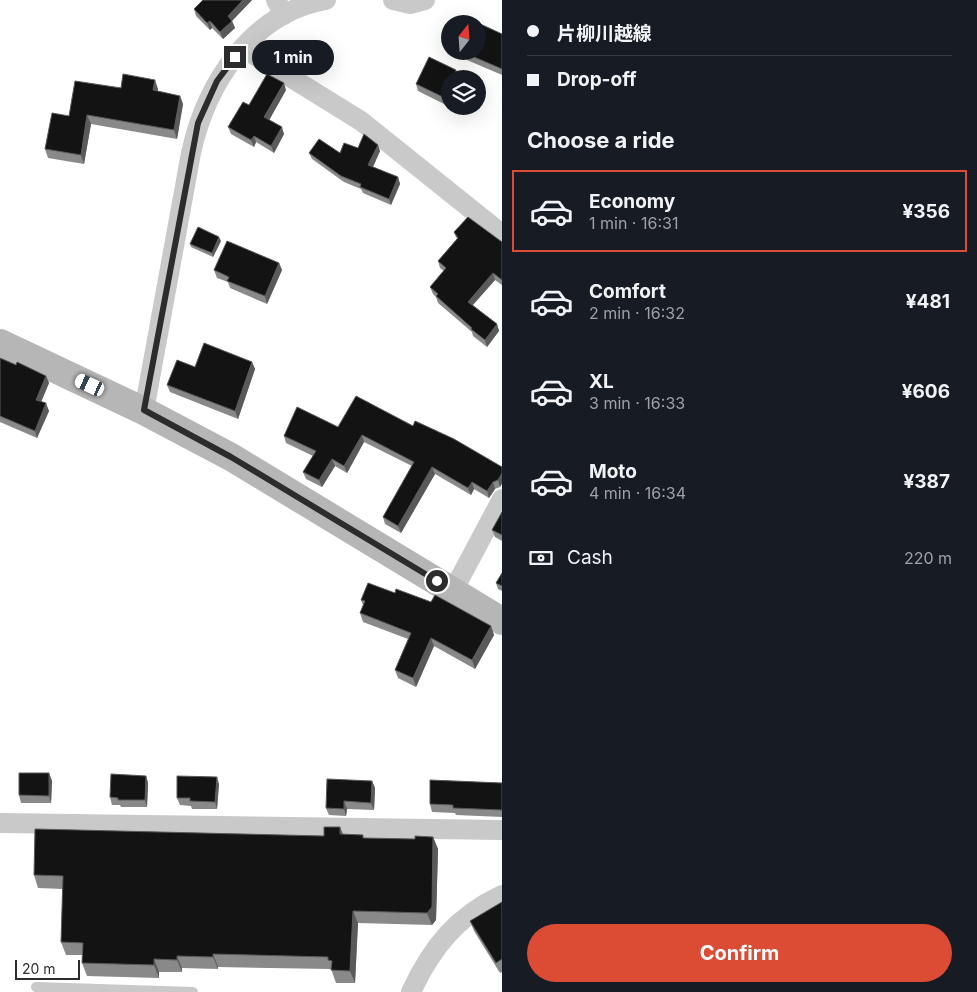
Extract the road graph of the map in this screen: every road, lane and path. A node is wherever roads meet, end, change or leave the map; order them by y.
1 (326, 0) edge
2 (394, 0) edge
3 (425, 0) edge
4 (280, 8) edge
5 (243, 48) junction
6 (502, 234) edge
7 (0, 342) edge
8 (144, 410) junction
9 (502, 499) edge
10 (453, 591) junction
11 (502, 622) edge
12 (0, 823) edge
13 (502, 830) edge
14 (502, 895) edge
15 (36, 987) dead end
16 (193, 992) edge
17 (411, 992) edge

1 - 4 street
2 - 3 street
4 - 5 street
5 - 6 street
5 - 8 street
7 - 8 main road
8 - 10 main road
9 - 10 street
10 - 11 main road
12 - 13 street
14 - 17 street
15 - 16 lane

